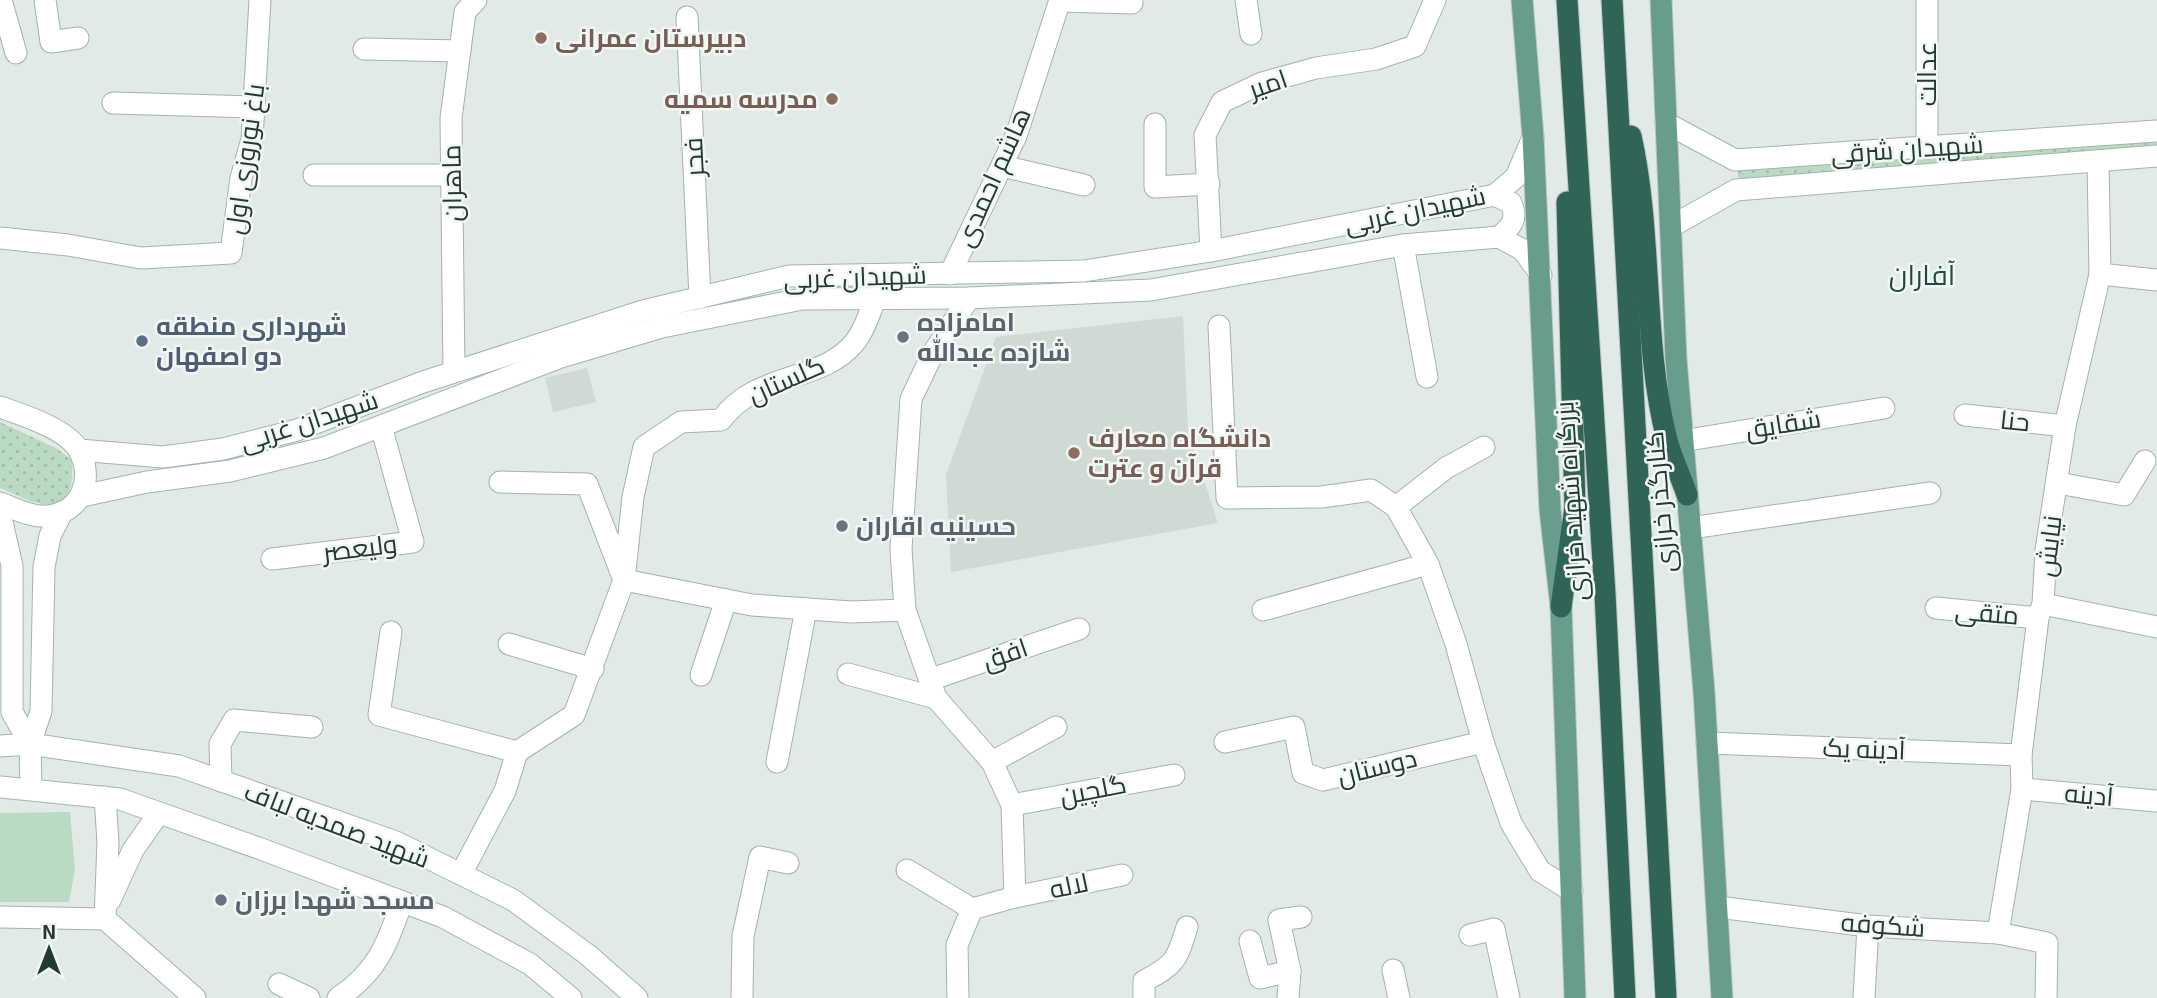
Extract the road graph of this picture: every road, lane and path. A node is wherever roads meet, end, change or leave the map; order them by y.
1 (1, 0) edge
2 (45, 0) edge
3 (260, 0) edge
4 (476, 0) edge
5 (1247, 0) edge
6 (1435, 0) edge
7 (1522, 0) edge
8 (1566, 0) edge
9 (1612, 0) edge
10 (1661, 0) edge
11 (1927, 0) edge
12 (1060, 1) edge
13 (1132, 3) dead end
14 (687, 17) dead end
15 (1251, 34) dead end
16 (78, 38) dead end
17 (364, 50) dead end
18 (460, 51) junction
19 (16, 53) dead end
20 (1617, 85) junction
21 (113, 103) dead end
22 (255, 107) junction
23 (1666, 123) junction
24 (1155, 124) dead end
25 (2157, 131) edge
26 (1533, 137) junction
27 (1927, 148) junction
28 (2157, 156) edge
29 (1735, 160) junction
30 (2098, 161) junction
31 (1002, 166) junction
32 (314, 174) dead end
33 (452, 174) junction
34 (1209, 184) junction
35 (1084, 186) dead end
36 (1736, 190) junction
37 (1495, 195) junction
38 (1672, 226) junction
39 (1499, 237) junction
40 (0, 238) edge
41 (1403, 245) junction
42 (1211, 251) junction
43 (950, 274) junction
44 (2100, 274) junction
45 (1541, 275) junction
46 (2157, 280) edge
47 (876, 297) junction
48 (700, 298) junction
49 (969, 298) junction
50 (1219, 326) dead end
51 (454, 372) junction
52 (1427, 377) dead end
53 (0, 407) edge
54 (1884, 408) dead end
55 (1965, 415) dead end
56 (381, 426) junction
57 (2065, 426) junction
58 (1682, 440) junction
59 (1484, 447) dead end
60 (79, 450) junction
61 (2145, 461) dead end
62 (500, 482) dead end
63 (2058, 483) junction
64 (1930, 493) dead end
65 (1687, 495) junction
66 (82, 496) junction
67 (0, 503) edge
68 (1396, 507) junction
69 (62, 512) junction
70 (0, 513) edge
71 (1690, 528) junction
72 (272, 559) dead end
73 (1428, 564) junction
74 (6, 568) edge
75 (624, 580) junction
76 (726, 600) junction
77 (1561, 607) junction
78 (1936, 608) dead end
79 (806, 609) junction
80 (905, 610) junction
81 (1263, 610) dead end
82 (2041, 611) junction
83 (2157, 627) edge
84 (1079, 629) dead end
85 (391, 632) dead end
86 (509, 644) dead end
87 (593, 669) junction
88 (848, 674) dead end
89 (701, 675) dead end
90 (934, 689) junction
91 (312, 727) dead end
92 (1056, 727) dead end
93 (1225, 742) dead end
94 (1483, 742) junction
95 (1707, 743) junction
96 (30, 744) junction
97 (0, 746) edge
98 (517, 752) junction
99 (2021, 755) junction
100 (777, 762) dead end
101 (992, 762) junction
102 (1174, 775) dead end
103 (221, 781) junction
104 (0, 788) edge
105 (31, 789) junction
106 (2022, 789) junction
107 (104, 797) junction
108 (2157, 801) edge
109 (1012, 805) junction
110 (159, 813) junction
111 (789, 863) dead end
112 (907, 870) dead end
113 (461, 874) junction
114 (1122, 875) dead end
115 (1572, 891) junction
116 (1016, 897) junction
117 (402, 902) junction
118 (1718, 907) junction
119 (972, 909) junction
120 (0, 917) edge
121 (1301, 917) dead end
122 (105, 919) junction
123 (1868, 926) junction
124 (1187, 927) dead end
125 (1998, 933) junction
126 (1471, 935) dead end
127 (1250, 941) dead end
128 (1393, 970) dead end
129 (1290, 971) junction
130 (279, 984) dead end
131 (195, 998) edge
132 (309, 998) edge
133 (338, 998) edge
134 (571, 998) edge
135 (637, 998) edge
136 (742, 998) edge
137 (958, 998) edge
138 (1144, 998) edge
139 (1288, 998) edge
140 (1399, 998) edge
141 (1509, 998) edge
142 (1575, 998) edge
143 (1625, 998) edge
144 (1666, 998) edge
145 (1722, 998) edge
146 (1864, 998) edge
147 (2046, 998) edge

1 - 19 street
2 - 16 street
3 - 22 street, باغ نوروزی اول
4 - 18 street, ماهران
5 - 15 street
6 - 34 street, امیر
7 - 26 main road
8 - 77 highway
8 - 143 highway, بزرگراه شهید خرازی
9 - 20 highway
10 - 23 main road, کنارگذر خرازی
11 - 27 street, عدالت
12 - 13 street
12 - 31 street, هاشم احمدی
14 - 48 street, فجر
17 - 18 street
18 - 33 street, ماهران
20 - 65 highway
20 - 144 highway
21 - 22 street
22 - 40 street, باغ نوروزی اول
23 - 29 street
23 - 38 main road, کنارگذر خرازی
24 - 34 street
25 - 27 street, شهیدان شرقی
26 - 37 street, شهیدان غربی
26 - 45 main road
27 - 29 street, شهیدان شرقی
28 - 30 street, شهیدان شرقی
29 - 36 street
30 - 36 street, شهیدان شرقی
30 - 44 street, نیایش
31 - 35 street
31 - 43 street, هاشم احمدی
32 - 33 street
33 - 51 street, ماهران
34 - 42 street, امیر
36 - 38 street, شهیدان شرقی
37 - 39 street
37 - 42 street, شهیدان غربی
38 - 58 main road, کنارگذر خرازی
39 - 41 street, شهیدان غربی
39 - 45 street, شهیدان غربی
41 - 49 street, شهیدان غربی
41 - 52 street
42 - 43 street, شهیدان غربی
43 - 48 street, شهیدان غربی
44 - 46 street
44 - 57 street, نیایش
45 - 77 main road
47 - 49 street, شهیدان غربی
47 - 56 street, شهیدان غربی
47 - 75 street, گلستان
48 - 51 street, شهیدان غربی
49 - 80 street
50 - 68 street
51 - 60 street, شهیدان غربی
53 - 60 street
54 - 58 street, شقایق
55 - 57 street, حنا
56 - 66 street, شهیدان غربی
56 - 72 street, ولیعصر
57 - 63 street, نیایش
58 - 65 main road, کنارگذر خرازی
59 - 68 street
60 - 66 street
61 - 63 street
62 - 75 street
63 - 82 street, نیایش
64 - 71 street
65 - 71 main road, کنارگذر خرازی
66 - 69 street
67 - 69 street
68 - 73 street
69 - 96 street
70 - 74 street
71 - 95 main road, کنارگذر خرازی
73 - 81 street
73 - 94 street
74 - 96 street
75 - 76 street
75 - 87 street, گلستان
76 - 79 street
76 - 89 street
77 - 115 main road
78 - 82 street, متقی
79 - 80 street
79 - 100 street
80 - 90 street
82 - 83 street, متقی
82 - 99 street, نیایش
84 - 90 street, افق
85 - 98 street
86 - 87 street
87 - 98 street, گلستان
88 - 90 street
90 - 101 street
91 - 103 street
92 - 101 street
93 - 94 street, دوستان
94 - 115 street
95 - 99 street, آدینه یک
95 - 118 main road, کنارگذر خرازی
96 - 97 street, شهید صمدیه لباف
96 - 103 street, شهید صمدیه لباف
96 - 105 street
98 - 113 street
99 - 106 street, نیایش
101 - 109 street
102 - 109 street, گلچین
103 - 113 street, شهید صمدیه لباف
104 - 105 street, شهید صمدیه لباف
105 - 107 street, شهید صمدیه لباف
106 - 108 street, آدینه
106 - 125 street, نیایش
107 - 110 street, شهید صمدیه لباف
107 - 122 street
109 - 116 street
110 - 117 street, شهید صمدیه لباف
110 - 122 street
111 - 136 street
112 - 119 street
113 - 135 street, شهید صمدیه لباف
114 - 116 street, لاله
115 - 142 main road
116 - 119 street, لاله
117 - 133 street
117 - 134 street, شهید صمدیه لباف
118 - 123 street, شکوفه
118 - 145 main road, کنارگذر خرازی
119 - 137 street
120 - 122 street
121 - 129 street
122 - 131 street
123 - 125 street, شکوفه
123 - 146 street
124 - 138 street
125 - 147 street, شکوفه
126 - 141 street
127 - 129 street
128 - 140 street
129 - 139 street
130 - 132 street

